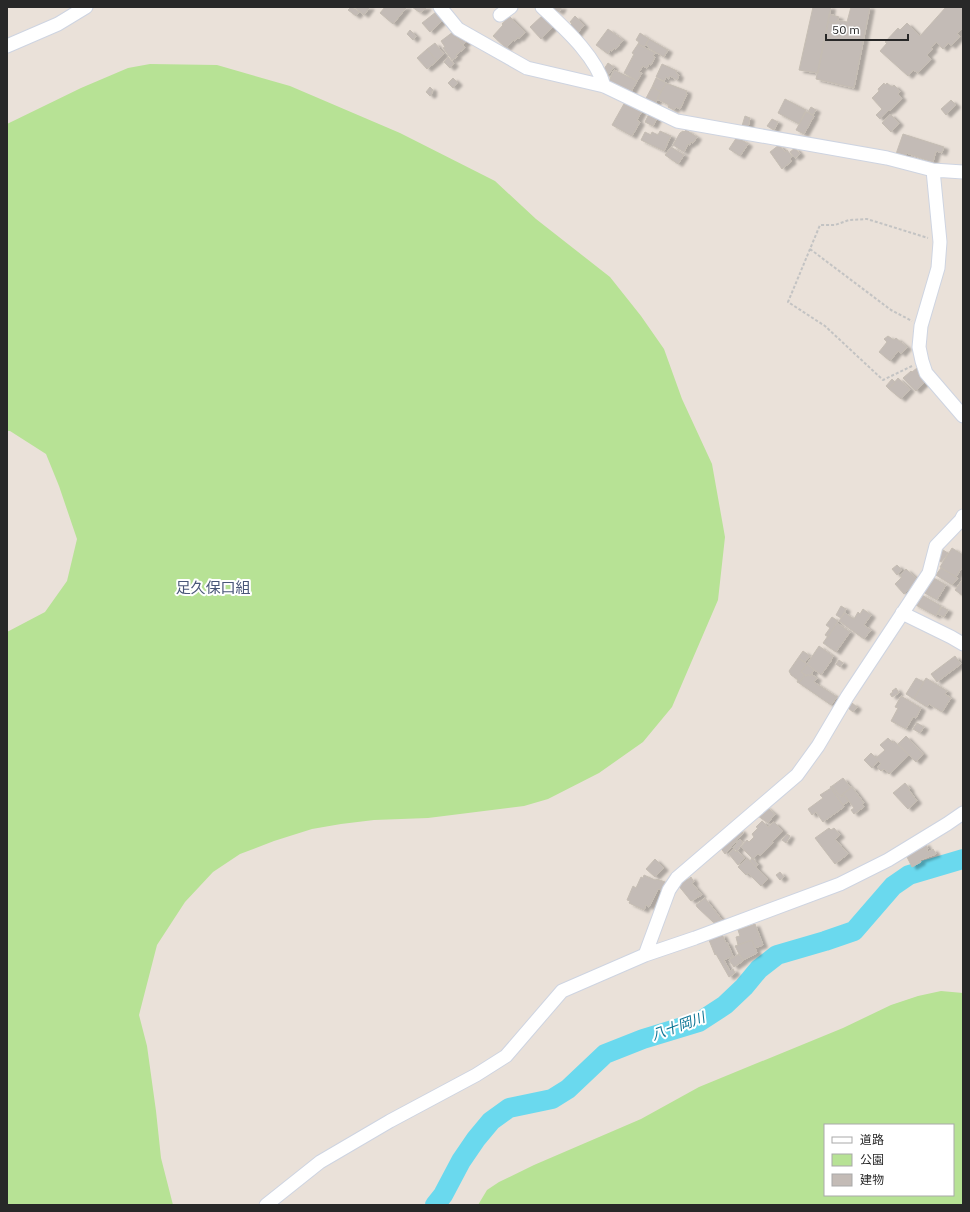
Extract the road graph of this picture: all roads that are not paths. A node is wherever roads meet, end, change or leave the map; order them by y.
1 (86, 7) edge
2 (440, 7) edge
3 (511, 7) edge
4 (542, 7) edge
5 (500, 16) dead end
6 (7, 46) edge
7 (604, 86) junction
8 (933, 170) junction
9 (963, 172) edge
10 (963, 416) edge
11 (962, 519) edge
12 (902, 614) junction
13 (963, 644) edge
14 (963, 813) edge
15 (645, 955) junction
16 (266, 1205) edge

1 - 6 street
2 - 7 street
3 - 5 street
4 - 7 street
7 - 8 street
8 - 9 street
8 - 10 street
11 - 12 street
12 - 13 street
12 - 15 street
14 - 15 street
15 - 16 street

